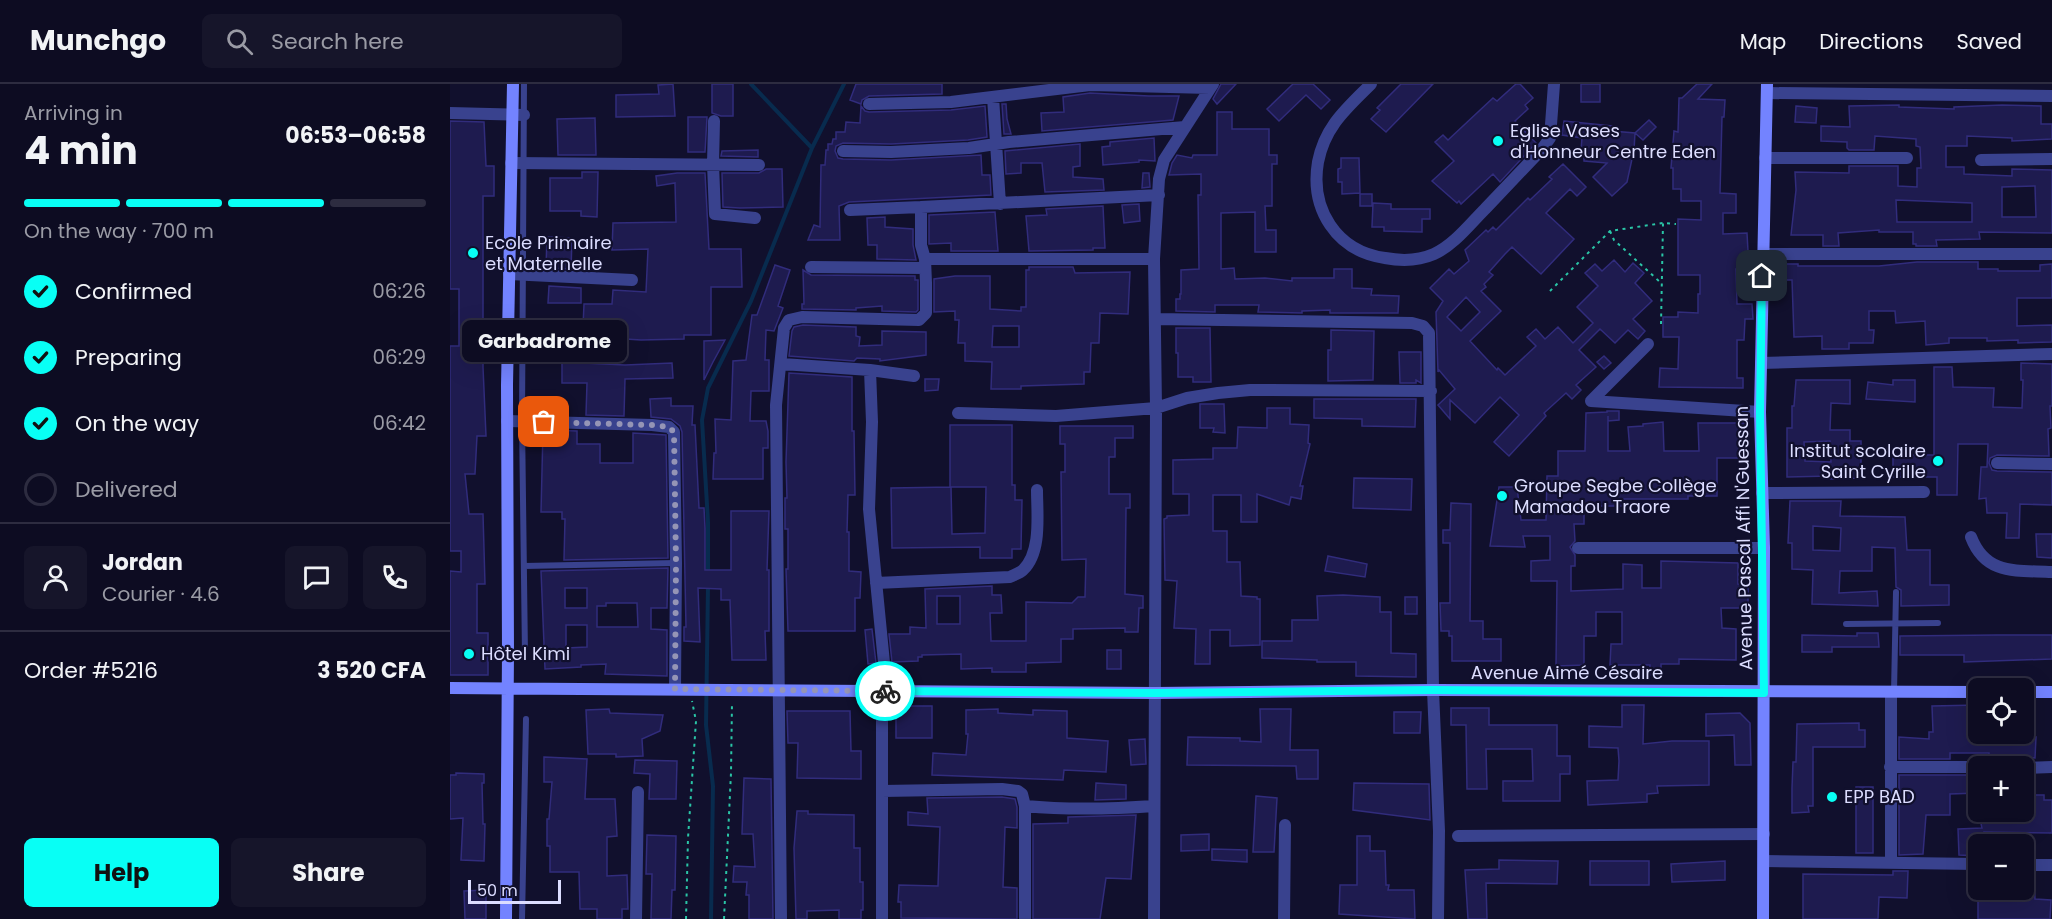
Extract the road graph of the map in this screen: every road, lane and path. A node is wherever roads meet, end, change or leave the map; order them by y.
1 (513, 84) edge
2 (524, 84) edge
3 (982, 84) edge
4 (1371, 84) edge
5 (1554, 84) edge
6 (1090, 85) edge
7 (1211, 86) edge
8 (1767, 88) edge
9 (2052, 96) edge
10 (989, 97) junction
11 (868, 104) dead end
12 (450, 113) edge
13 (518, 114) junction
14 (714, 121) dead end
15 (1185, 127) junction
16 (997, 144) junction
17 (843, 151) dead end
18 (1765, 158) junction
19 (1907, 158) dead end
20 (2052, 159) edge
21 (1981, 160) dead end
22 (518, 163) junction
23 (713, 164) junction
24 (759, 165) dead end
25 (1159, 195) junction
26 (1000, 204) junction
27 (921, 207) junction
28 (850, 210) dead end
29 (755, 218) dead end
30 (1662, 223) junction
31 (1676, 224) dead end
32 (1610, 231) junction
33 (1762, 254) junction
34 (2052, 254) edge
35 (1154, 259) junction
36 (925, 264) junction
37 (812, 267) dead end
38 (509, 274) junction
39 (523, 275) junction
40 (632, 280) dead end
41 (1661, 283) junction
42 (1550, 291) dead end
43 (1156, 320) junction
44 (1661, 324) dead end
45 (1648, 344) dead end
46 (2052, 354) edge
47 (1761, 363) junction
48 (782, 364) junction
49 (870, 370) junction
50 (914, 376) dead end
51 (1431, 392) junction
52 (1156, 408) junction
53 (1760, 412) junction
54 (958, 413) dead end
55 (507, 421) junction
56 (522, 422) junction
57 (1997, 463) dead end
58 (2052, 464) edge
59 (1037, 490) dead end
60 (1924, 492) dead end
61 (1762, 493) junction
62 (1971, 537) dead end
63 (1578, 548) dead end
64 (1764, 548) junction
65 (676, 563) junction
66 (524, 566) junction
67 (2052, 572) edge
68 (876, 583) junction
69 (1896, 592) dead end
70 (1938, 623) dead end
71 (1846, 624) dead end
72 (1895, 624) junction
73 (525, 655) dead end
74 (508, 687) junction
75 (450, 688) edge
76 (675, 689) junction
77 (692, 690) junction
78 (726, 690) junction
79 (780, 690) junction
80 (1433, 690) junction
81 (882, 691) junction
82 (1892, 692) junction
83 (1968, 692) edge
84 (2034, 692) edge
85 (2052, 692) edge
86 (1155, 693) junction
87 (1764, 693) junction
88 (526, 719) dead end
89 (1890, 767) junction
90 (1968, 767) edge
91 (2052, 767) edge
92 (2034, 768) edge
93 (882, 791) junction
94 (638, 792) dead end
95 (1025, 806) junction
96 (1154, 806) junction
97 (1285, 825) dead end
98 (1764, 834) junction
99 (1458, 836) dead end
100 (1764, 861) junction
101 (1891, 863) junction
102 (1968, 864) edge
103 (2034, 865) edge
104 (2052, 865) edge
105 (506, 919) edge
106 (522, 919) edge
107 (636, 919) edge
108 (686, 919) edge
109 (724, 919) edge
110 (781, 919) edge
111 (882, 919) edge
112 (1025, 919) edge
113 (1154, 919) edge
114 (1284, 919) edge
115 (1438, 919) edge
116 (1763, 919) edge

1 - 13 street
2 - 13 lane
3 - 10 street
4 - 5 street
6 - 7 street
6 - 10 street
7 - 15 street
8 - 9 street
8 - 18 street, Avenue Pascal Affi N'Guessan
10 - 11 street
10 - 16 street
12 - 13 street
13 - 22 street
14 - 23 street
15 - 16 street
15 - 25 street
16 - 17 street
16 - 26 street
18 - 19 street
18 - 33 street, Avenue Pascal Affi N'Guessan
20 - 21 street
22 - 23 street
22 - 38 street
22 - 39 lane
23 - 24 street
23 - 29 street
25 - 26 street
25 - 35 street
26 - 27 street
27 - 28 street
27 - 36 street
30 - 31 path
30 - 32 path
30 - 41 path
32 - 41 path
32 - 42 path
33 - 34 street
33 - 47 street, Avenue Pascal Affi N'Guessan
35 - 36 street
35 - 43 street
36 - 37 street
36 - 48 street
38 - 39 street
38 - 55 street
39 - 40 street
39 - 56 lane
41 - 44 path
43 - 51 street
43 - 52 street
45 - 53 street
46 - 47 street
47 - 53 street, Avenue Pascal Affi N'Guessan
48 - 49 street
48 - 79 street
49 - 50 street
49 - 68 street
51 - 52 street
51 - 80 street
52 - 54 street
52 - 86 street
53 - 61 street, Avenue Pascal Affi N'Guessan
55 - 56 street
55 - 74 street
56 - 65 street
56 - 66 lane
57 - 58 street
59 - 68 street
60 - 61 street
61 - 64 street, Avenue Pascal Affi N'Guessan
62 - 67 street
63 - 64 street
64 - 87 street, Avenue Pascal Affi N'Guessan
65 - 66 lane
65 - 76 street
66 - 73 lane
68 - 81 street
69 - 72 lane
70 - 72 lane
71 - 72 lane
72 - 82 lane
74 - 75 street, Avenue Aimé Césaire
74 - 76 street, Avenue Aimé Césaire
74 - 105 street
76 - 77 street, Avenue Aimé Césaire
77 - 78 street, Avenue Aimé Césaire
77 - 108 path
78 - 79 street, Avenue Aimé Césaire
78 - 109 path
79 - 81 street, Avenue Aimé Césaire
79 - 110 street
80 - 86 street, Avenue Aimé Césaire
80 - 87 street, Avenue Aimé Césaire
80 - 115 street
81 - 86 street, Avenue Aimé Césaire
81 - 93 street
82 - 83 street, Avenue Aimé Césaire
82 - 87 street, Avenue Aimé Césaire
82 - 89 street
84 - 85 street
86 - 96 street
87 - 98 street, Avenue Pascal Affi N'Guessan
88 - 106 lane
89 - 90 street
89 - 101 street
91 - 92 street
93 - 95 street
93 - 111 street
94 - 107 street
95 - 96 street
95 - 112 street
96 - 113 street
97 - 114 street
98 - 99 street
98 - 100 street, Avenue Pascal Affi N'Guessan
100 - 101 street
100 - 116 street, Avenue Pascal Affi N'Guessan
101 - 102 street
103 - 104 street

